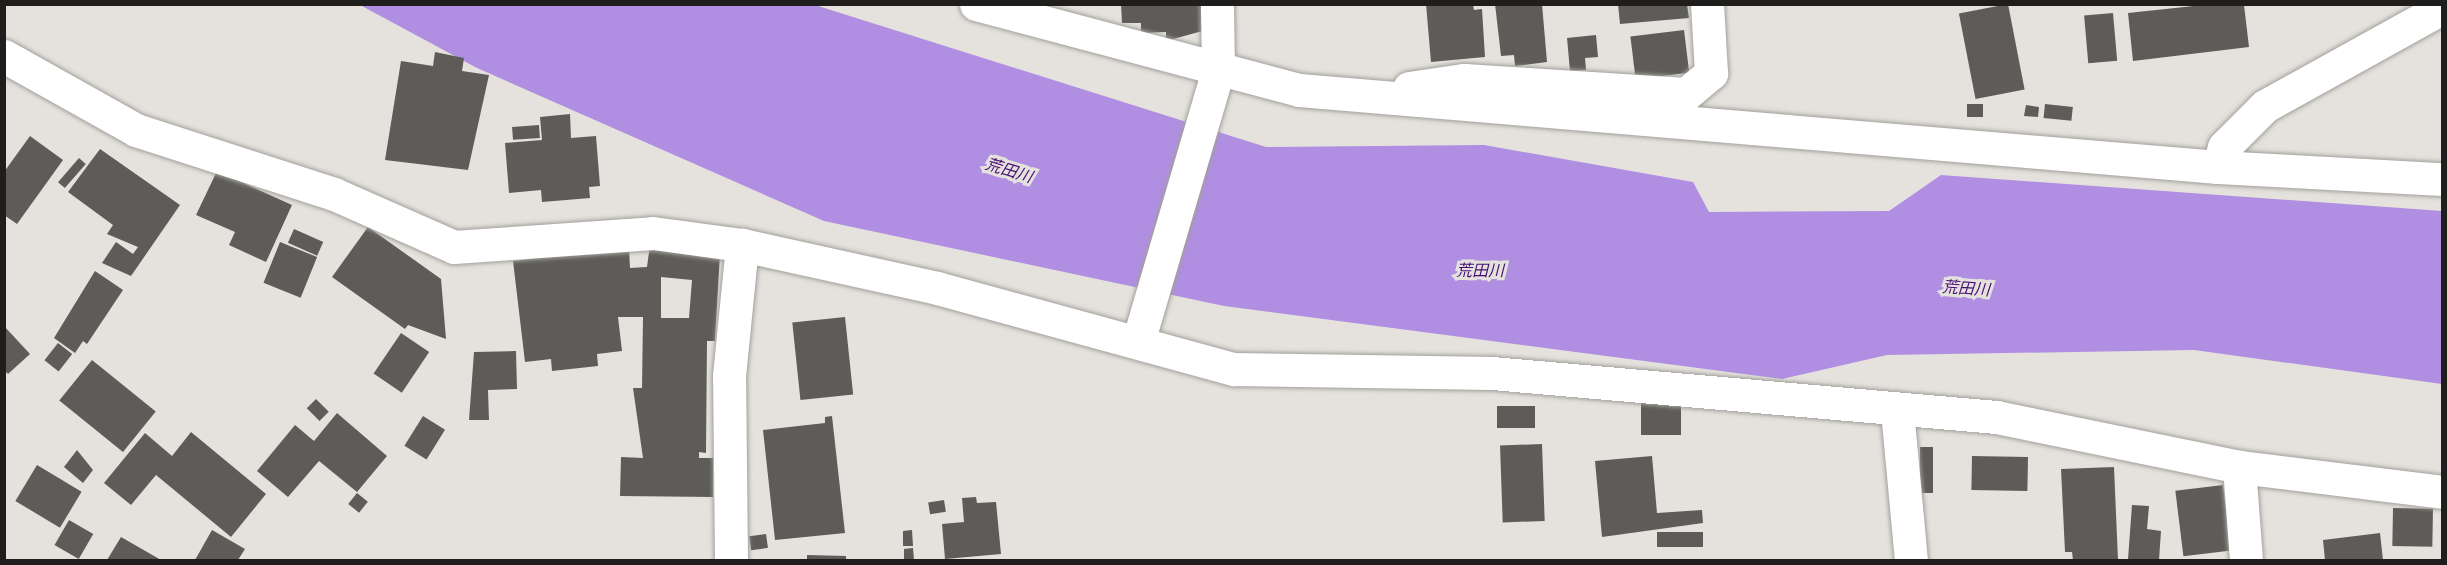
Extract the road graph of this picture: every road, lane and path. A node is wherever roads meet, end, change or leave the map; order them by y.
1 (976, 4) edge
2 (1217, 4) edge
3 (1707, 4) edge
4 (2441, 7) edge
5 (4, 56) edge
6 (1214, 81) junction
7 (1390, 99) junction
8 (2218, 167) junction
9 (2442, 179) edge
10 (742, 245) junction
11 (1140, 332) junction
12 (1897, 410) junction
13 (2240, 467) junction
14 (2442, 492) edge
15 (730, 561) edge
16 (1911, 561) edge
17 (2246, 561) edge

1 - 6 street
2 - 6 street
3 - 7 street
4 - 8 street
5 - 10 street
6 - 7 street
6 - 11 street
7 - 8 street
8 - 9 street
10 - 11 street
10 - 15 street
11 - 12 street
12 - 13 street
12 - 16 street
13 - 14 street
13 - 17 street

